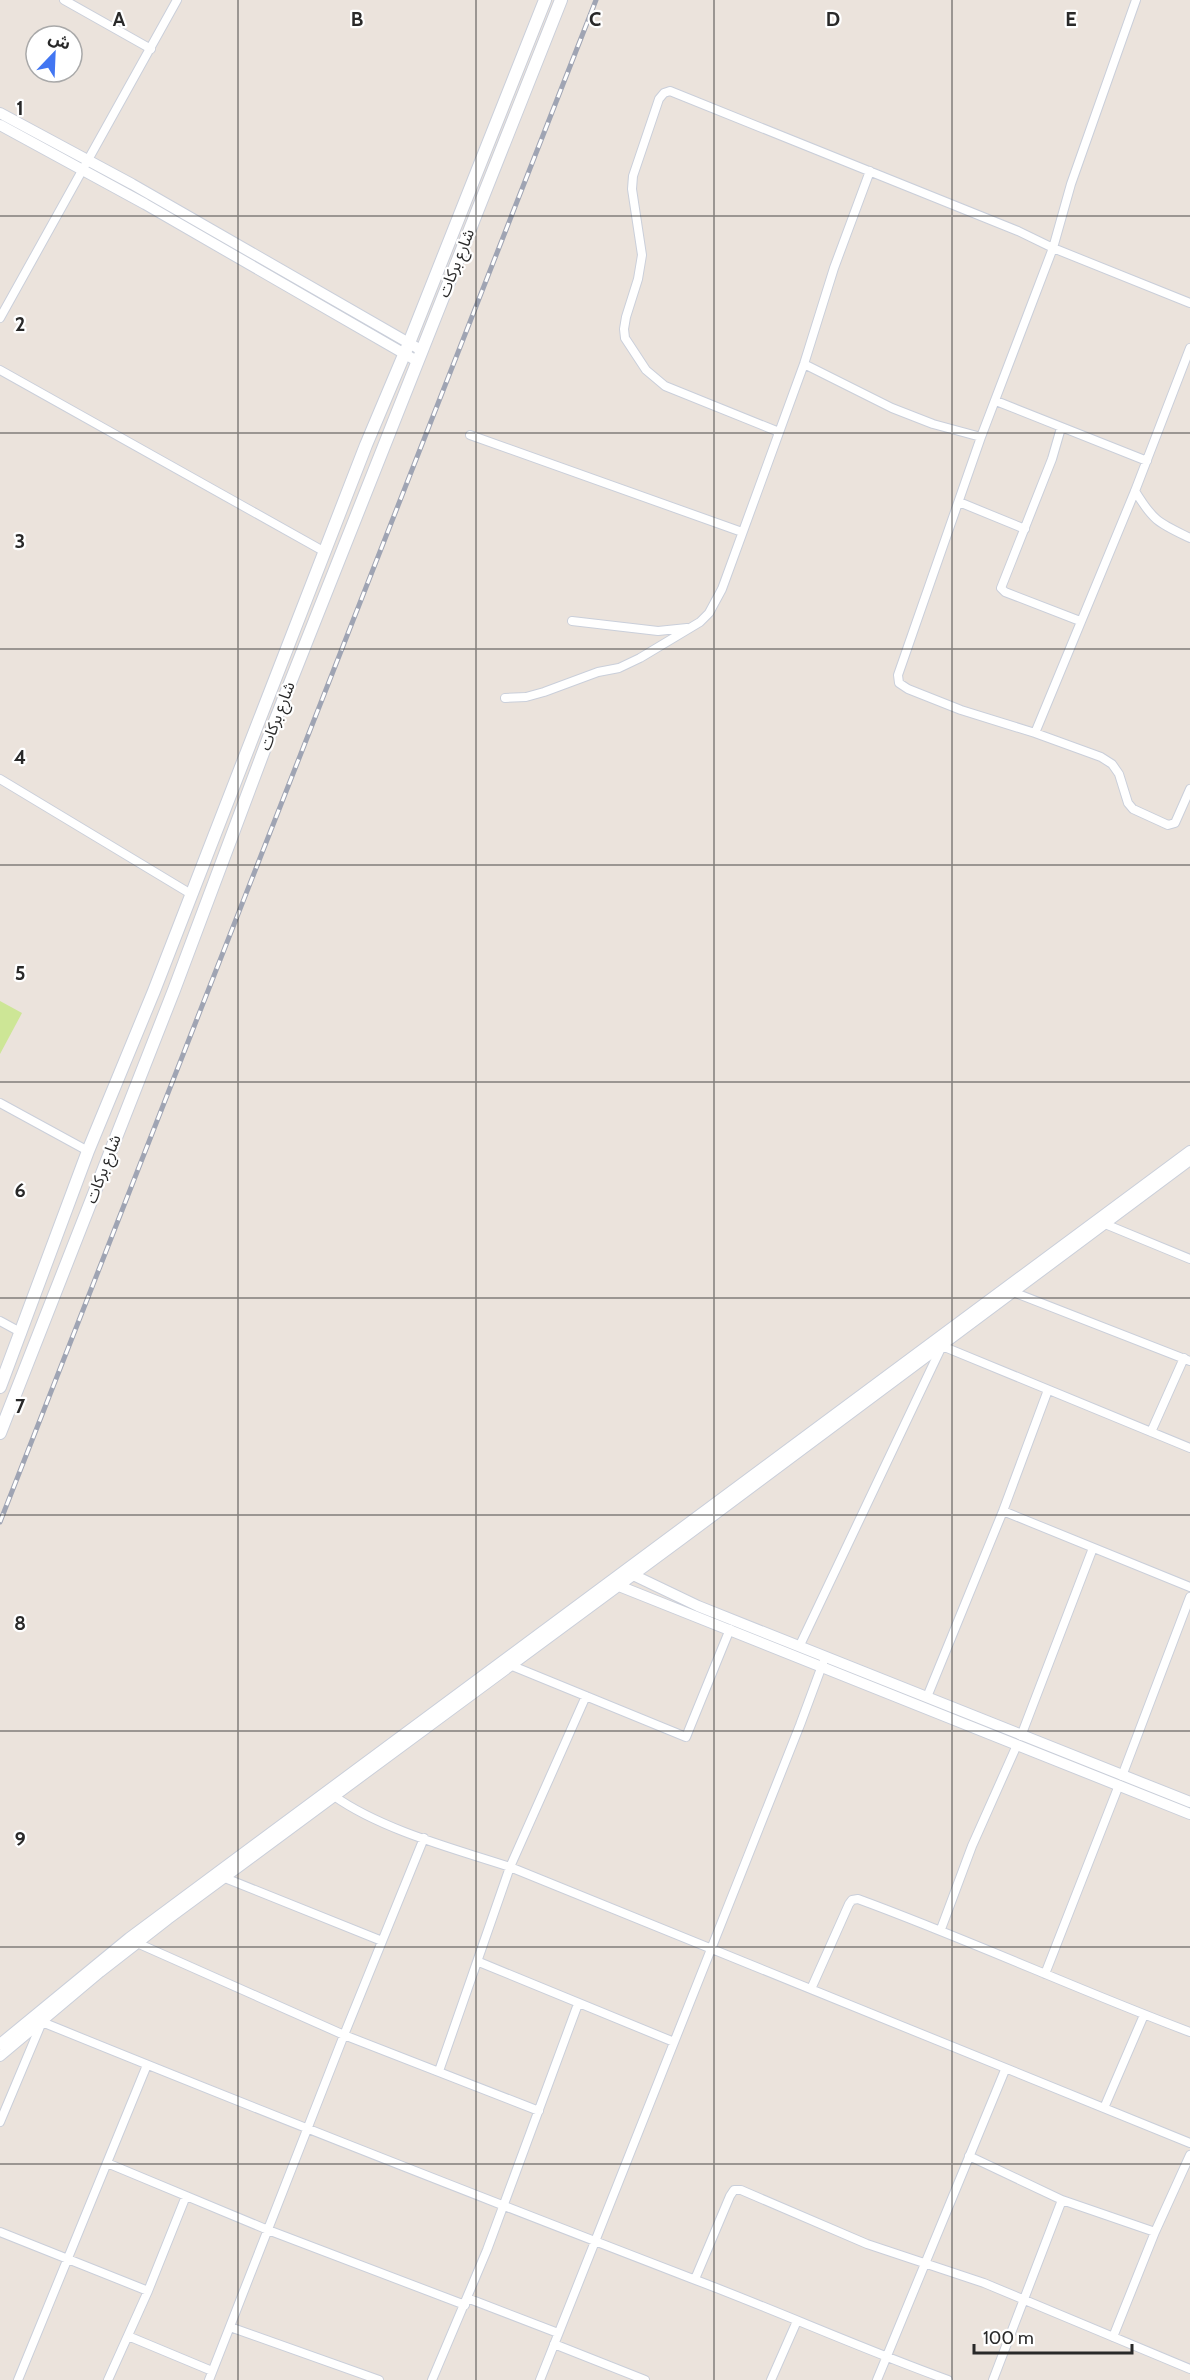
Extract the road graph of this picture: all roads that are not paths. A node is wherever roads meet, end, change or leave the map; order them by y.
1 (64, 0) edge
2 (177, 0) edge
3 (545, 0) edge
4 (561, 0) edge
5 (1136, 0) edge
6 (151, 49) junction
7 (0, 113) edge
8 (0, 125) edge
9 (86, 165) junction
10 (870, 171) junction
11 (1053, 248) junction
12 (1190, 303) edge
13 (0, 318) edge
14 (1190, 348) edge
15 (407, 349) junction
16 (419, 356) junction
17 (804, 364) junction
18 (0, 370) edge
19 (996, 401) junction
20 (1061, 428) junction
21 (779, 432) junction
22 (470, 435) dead end
23 (981, 437) junction
24 (1147, 461) junction
25 (1135, 492) junction
26 (959, 502) junction
27 (1025, 529) junction
28 (742, 532) junction
29 (1190, 538) edge
30 (325, 552) junction
31 (572, 621) dead end
32 (1080, 621) junction
33 (690, 627) junction
34 (505, 698) dead end
35 (1035, 733) junction
36 (0, 779) edge
37 (1190, 789) edge
38 (191, 894) junction
39 (0, 1103) edge
40 (1190, 1150) edge
41 (88, 1151) junction
42 (1190, 1160) edge
43 (1105, 1224) junction
44 (1190, 1259) edge
45 (1013, 1292) junction
46 (0, 1322) edge
47 (22, 1333) junction
48 (942, 1346) junction
49 (1187, 1359) edge
50 (0, 1387) edge
51 (1048, 1390) junction
52 (1152, 1432) junction
53 (0, 1433) edge
54 (1190, 1448) edge
55 (1003, 1511) junction
56 (1093, 1548) junction
57 (628, 1573) junction
58 (613, 1583) junction
59 (1190, 1587) edge
60 (1190, 1597) edge
61 (730, 1629) junction
62 (800, 1645) junction
63 (824, 1660) junction
64 (510, 1665) junction
65 (586, 1696) junction
66 (927, 1697) junction
67 (1019, 1740) junction
68 (1121, 1780) junction
69 (334, 1796) junction
70 (1190, 1802) edge
71 (1190, 1814) edge
72 (424, 1838) junction
73 (510, 1868) junction
74 (225, 1878) junction
75 (941, 1929) junction
76 (382, 1941) junction
77 (137, 1943) junction
78 (711, 1948) junction
79 (479, 1962) junction
80 (1045, 1974) junction
81 (811, 1989) junction
82 (578, 2004) junction
83 (1144, 2015) junction
84 (42, 2022) junction
85 (1190, 2032) edge
86 (344, 2035) junction
87 (674, 2042) junction
88 (1, 2049) edge
89 (147, 2065) junction
90 (1005, 2070) junction
91 (439, 2071) junction
92 (1104, 2109) junction
93 (539, 2111) junction
94 (0, 2122) edge
95 (307, 2129) junction
96 (1190, 2143) edge
97 (1190, 2155) edge
98 (969, 2156) junction
99 (106, 2163) junction
100 (186, 2196) junction
101 (1062, 2200) junction
102 (504, 2206) junction
103 (268, 2230) junction
104 (0, 2232) edge
105 (1155, 2232) junction
106 (594, 2242) junction
107 (67, 2257) junction
108 (924, 2262) junction
109 (694, 2279) junction
110 (148, 2291) junction
111 (1024, 2300) junction
112 (466, 2302) junction
113 (797, 2321) junction
114 (230, 2327) junction
115 (558, 2333) junction
116 (128, 2336) junction
117 (1113, 2337) junction
118 (554, 2344) junction
119 (885, 2357) junction
120 (1190, 2368) edge
121 (210, 2376) edge
122 (18, 2380) edge
123 (108, 2380) edge
124 (379, 2380) edge
125 (432, 2380) edge
126 (540, 2380) edge
127 (645, 2380) edge
128 (771, 2380) edge
129 (877, 2380) edge
130 (948, 2380) edge
131 (993, 2380) edge

1 - 6 street
2 - 6 street
3 - 15 main road, شارع بركات
4 - 16 main road, شارع بركات
5 - 11 street
6 - 9 street
7 - 9 street
8 - 9 street
9 - 13 street
9 - 15 street
10 - 11 street
10 - 17 street
10 - 21 street
11 - 12 street
11 - 19 street
14 - 24 street
15 - 16 street
15 - 30 main road, شارع بركات
16 - 53 main road, شارع بركات
17 - 21 street
17 - 23 street
18 - 30 street
19 - 20 street
19 - 23 street
20 - 24 street
20 - 27 street
21 - 28 street
22 - 28 street
23 - 26 street
24 - 25 street
25 - 29 street
25 - 32 street
26 - 27 street
26 - 35 street
27 - 32 street
28 - 33 street
30 - 38 main road, شارع بركات
31 - 33 street
32 - 35 street
33 - 34 street
35 - 37 street
36 - 38 street
38 - 41 main road, شارع بركات
39 - 41 street
40 - 57 street
41 - 47 main road, شارع بركات
42 - 43 street
43 - 44 street
43 - 45 street
45 - 48 street
45 - 49 street
46 - 47 street
47 - 50 main road, شارع بركات
48 - 51 street
48 - 57 street
48 - 62 street
49 - 52 street
51 - 52 street
51 - 55 street
52 - 54 street
55 - 56 street
55 - 66 street
56 - 59 street
56 - 67 street
57 - 58 street
57 - 62 street
58 - 61 street
58 - 64 street
58 - 88 street
60 - 68 street
61 - 63 street
61 - 65 street
62 - 63 street
63 - 66 street
63 - 67 street
63 - 78 street
64 - 65 street
64 - 69 street
65 - 73 street
66 - 67 street
67 - 68 street
67 - 75 street
68 - 70 street
68 - 71 street
68 - 80 street
69 - 72 street
69 - 74 street
72 - 73 street
72 - 76 street
73 - 78 street
73 - 79 street
74 - 76 street
74 - 77 street
75 - 80 street
75 - 81 street
76 - 86 street
77 - 84 street
77 - 86 street
78 - 81 street
78 - 87 street
79 - 82 street
79 - 91 street
80 - 83 street
81 - 90 street
82 - 87 street
82 - 93 street
83 - 85 street
83 - 92 street
84 - 88 street
84 - 89 street
84 - 94 street
86 - 91 street
86 - 95 street
87 - 106 street
89 - 95 street
89 - 99 street
90 - 92 street
90 - 98 street
91 - 93 street
92 - 96 street
93 - 102 street
95 - 102 street
95 - 103 street
97 - 105 street
98 - 101 street
98 - 108 street
99 - 100 street
99 - 107 street
100 - 103 street
100 - 110 street
101 - 105 street
101 - 111 street
102 - 106 street
102 - 112 street
103 - 112 street
103 - 114 street
104 - 107 street
105 - 117 street
106 - 109 street
106 - 115 street
107 - 110 street
107 - 122 street
108 - 109 street
108 - 111 street
108 - 119 street
109 - 113 street
110 - 116 street
111 - 117 street
111 - 131 street
112 - 115 street
112 - 125 street
113 - 119 street
113 - 128 street
114 - 121 street
114 - 124 street
115 - 118 street
116 - 121 street
116 - 123 street
117 - 120 street
118 - 126 street
118 - 127 street
119 - 129 street
119 - 130 street

